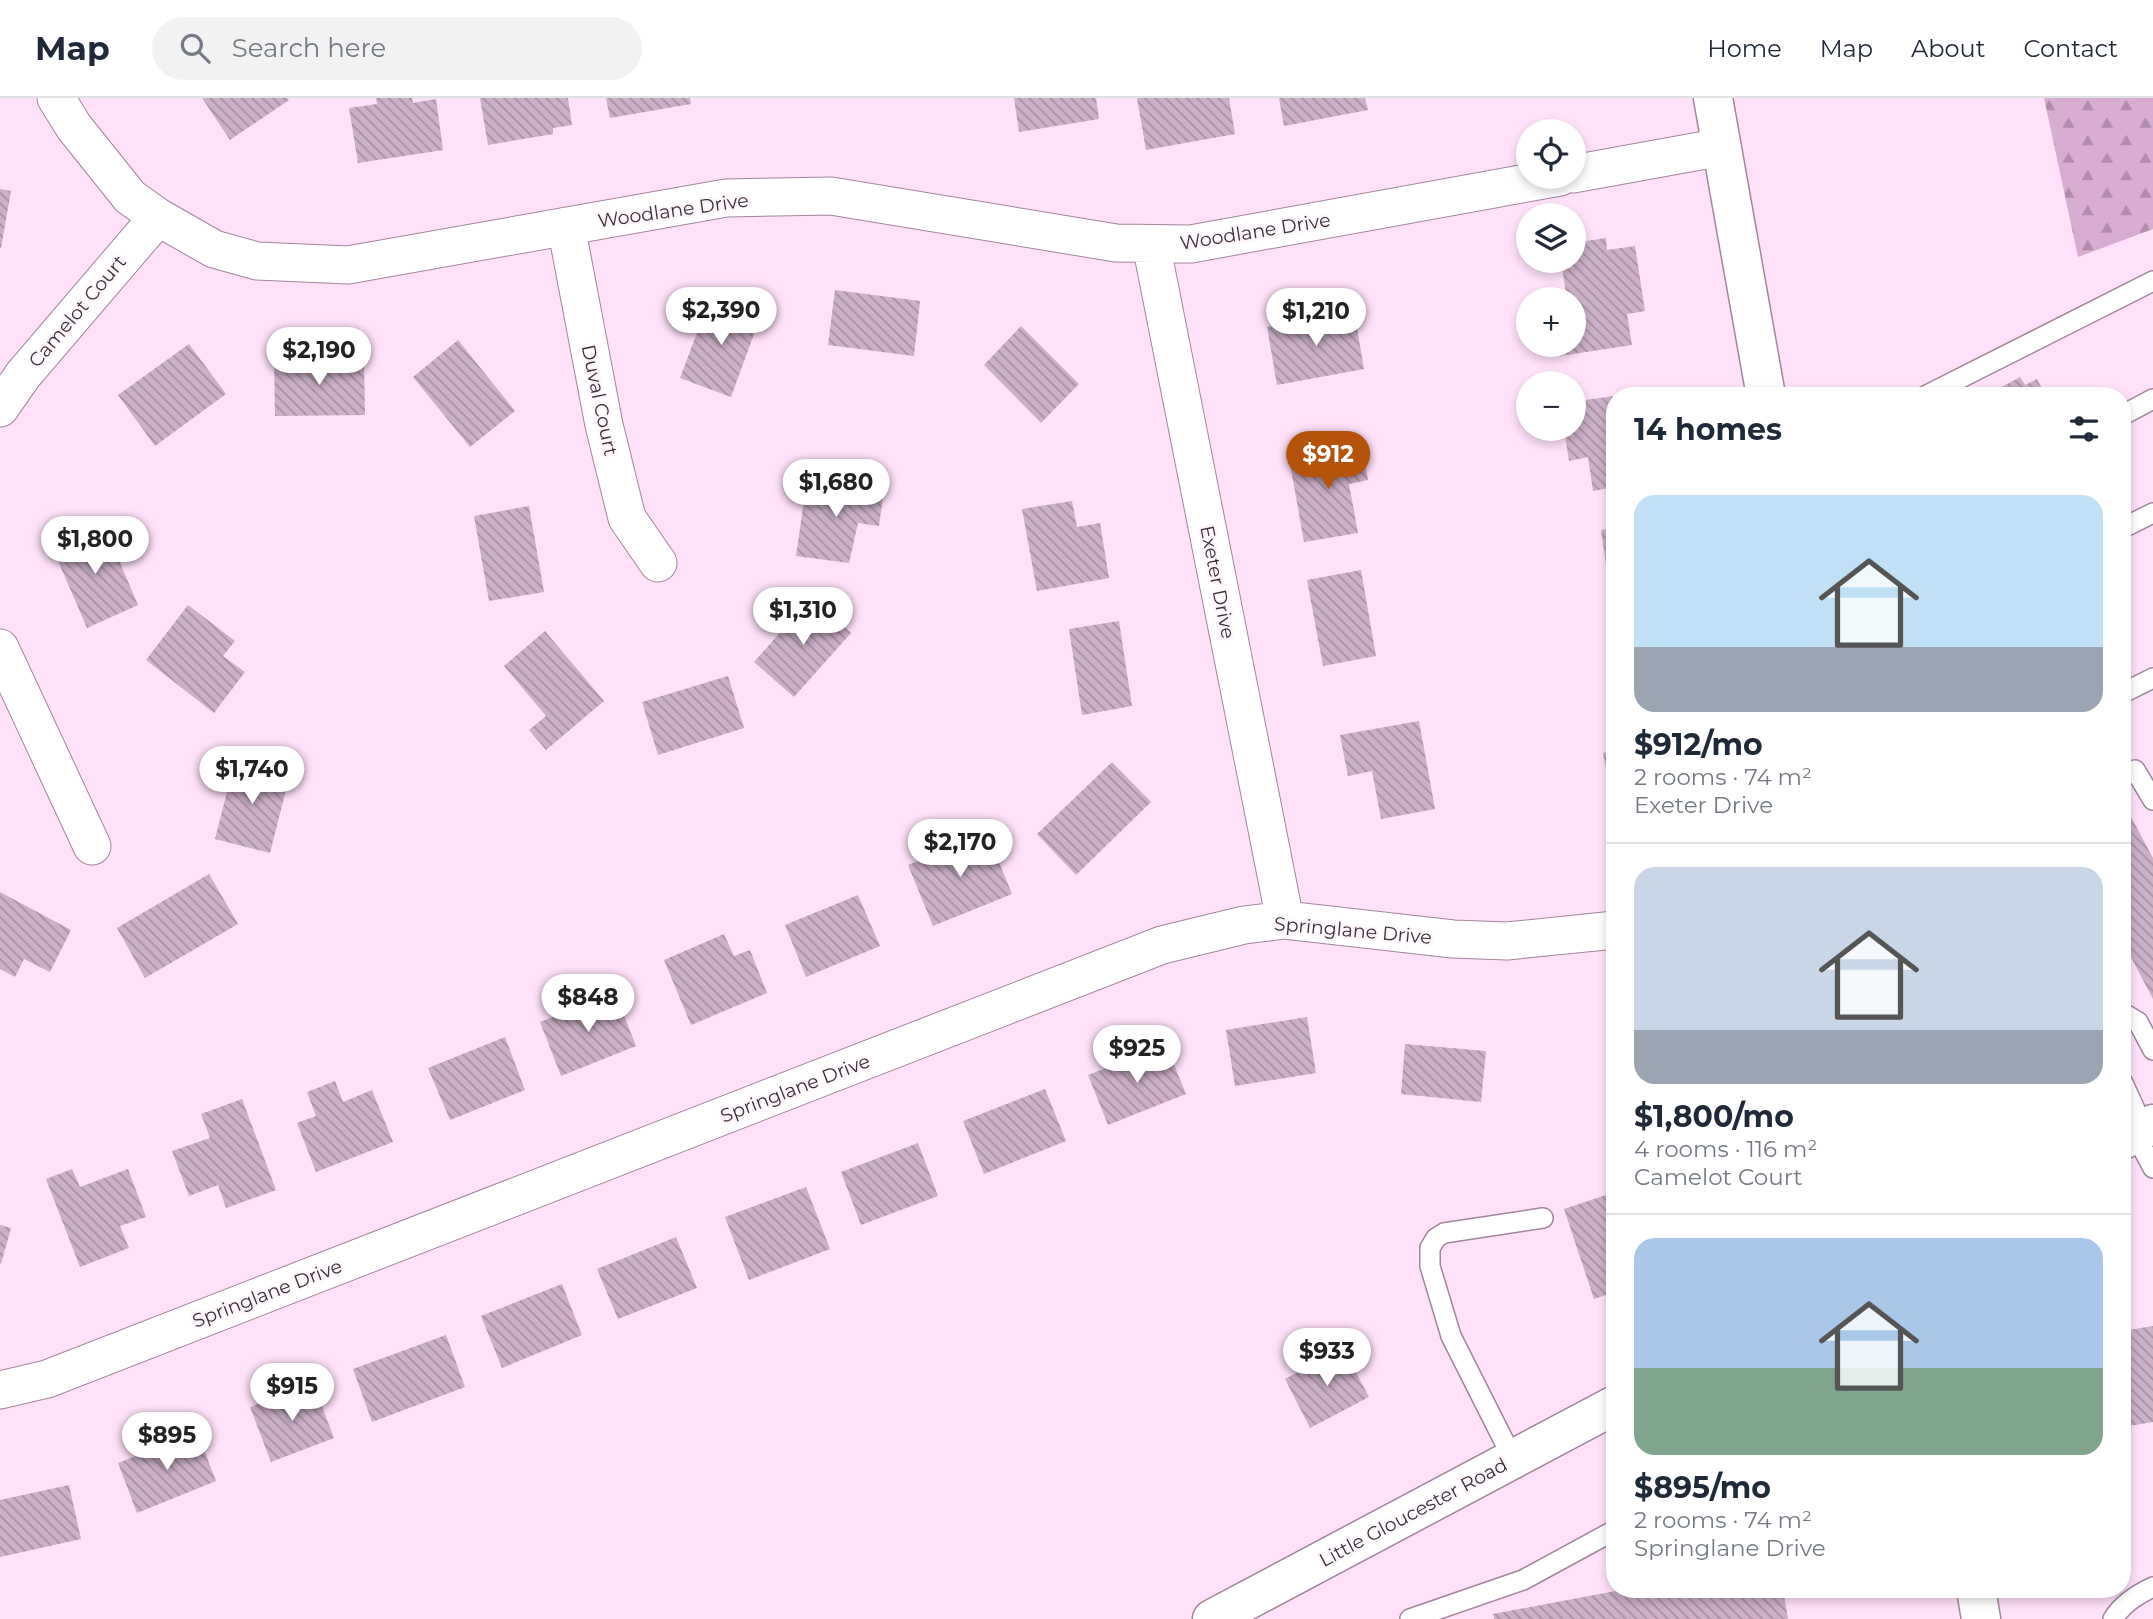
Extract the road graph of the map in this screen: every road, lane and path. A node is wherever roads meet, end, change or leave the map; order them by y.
1 (56, 98) edge
2 (1713, 98) edge
3 (1722, 147) junction
4 (1586, 172) edge
5 (1516, 185) edge
6 (158, 217) junction
7 (566, 226) junction
8 (1151, 244) junction
9 (2153, 281) edge
10 (1764, 387) edge
11 (1943, 387) edge
12 (2153, 399) edge
13 (0, 408) edge
14 (2131, 411) edge
15 (2153, 513) edge
16 (2131, 524) edge
17 (658, 563) dead end
18 (0, 648) edge
19 (2153, 678) edge
20 (2131, 689) edge
21 (2131, 773) edge
22 (2153, 800) edge
23 (92, 846) dead end
24 (1285, 920) junction
25 (1606, 931) edge
26 (2131, 1017) edge
27 (2153, 1050) edge
28 (2131, 1108) edge
29 (2139, 1132) edge
30 (2153, 1168) edge
31 (1543, 1217) dead end
32 (0, 1390) edge
33 (1606, 1410) edge
34 (1513, 1459) junction
35 (1606, 1535) edge
36 (2153, 1587) edge
37 (1978, 1598) edge
38 (2153, 1604) edge
39 (2116, 1615) edge
40 (1212, 1619) edge
41 (1410, 1619) edge
42 (1981, 1619) edge

1 - 6 street, Woodlane Drive
2 - 3 street
3 - 4 street
3 - 10 street
5 - 8 street, Woodlane Drive
6 - 7 street, Woodlane Drive
6 - 13 street, Camelot Court
7 - 8 street, Woodlane Drive
7 - 17 street, Duval Court
8 - 24 street, Exeter Drive
9 - 11 lane
12 - 14 lane
15 - 16 lane
18 - 23 street
19 - 20 lane
21 - 22 lane
24 - 25 street, Springlane Drive
24 - 32 street, Springlane Drive
26 - 27 lane
28 - 29 lane
29 - 30 lane
31 - 34 lane
33 - 34 street, Little Gloucester Road
34 - 40 street, Little Gloucester Road
35 - 41 lane
36 - 39 lane
37 - 42 street
38 - 39 lane

